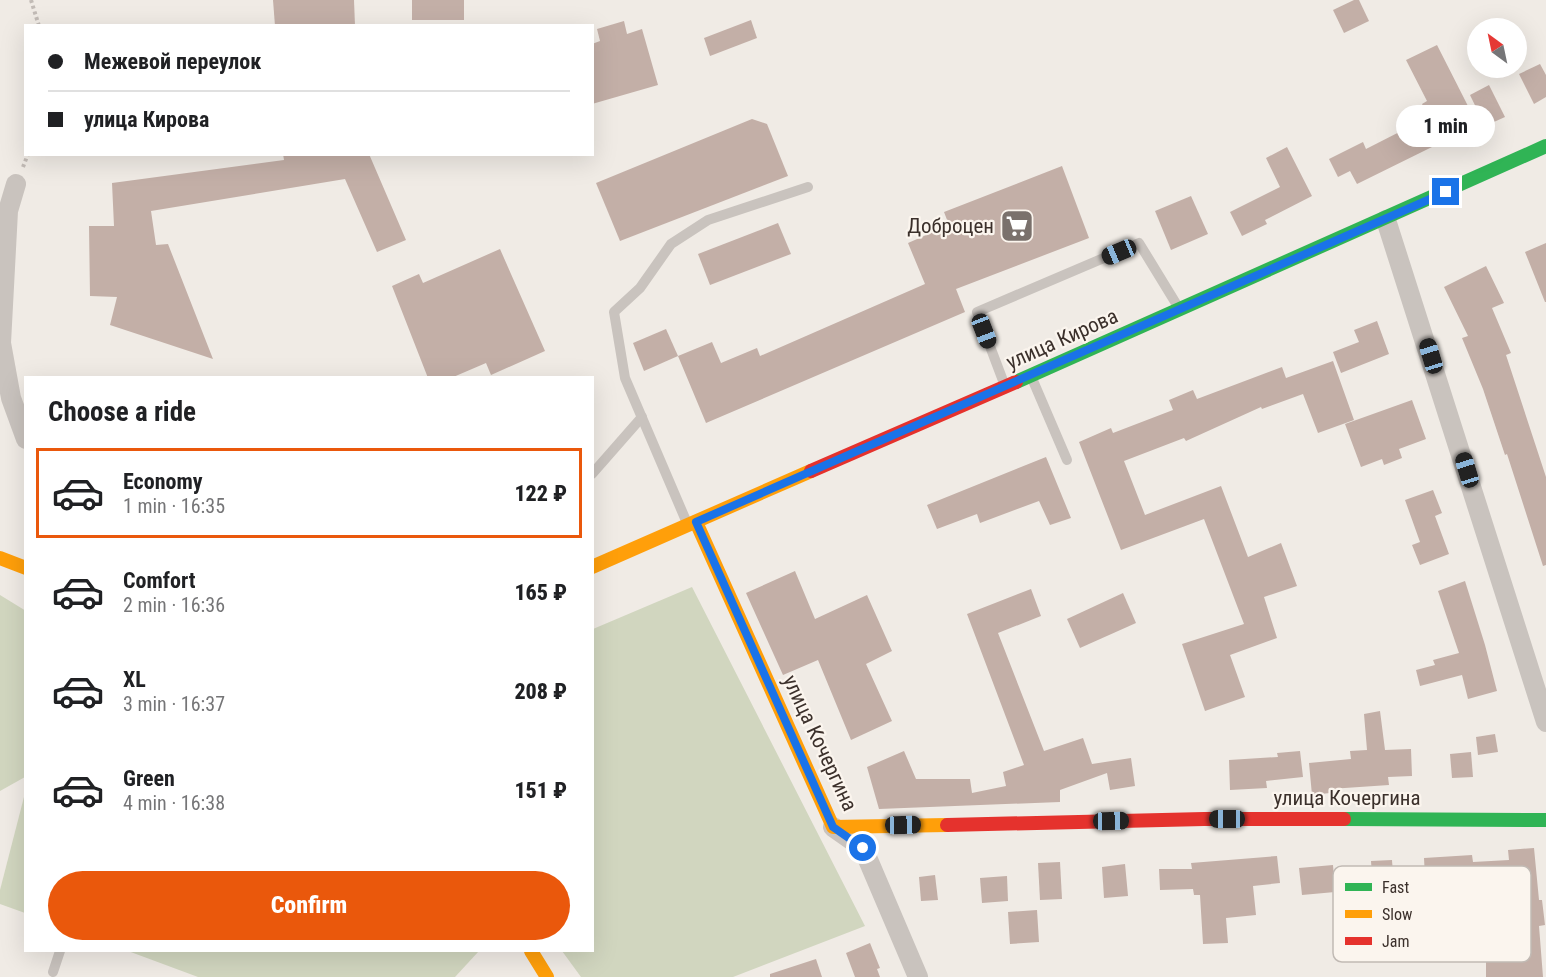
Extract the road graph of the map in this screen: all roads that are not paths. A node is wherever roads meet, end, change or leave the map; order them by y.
1 (1546, 146) edge
2 (16, 184) dead end
3 (808, 187) dead end
4 (1386, 220) junction
5 (1180, 310) junction
6 (1031, 376) junction
7 (1006, 387) junction
8 (642, 417) junction
9 (24, 433) edge
10 (1067, 460) dead end
11 (594, 472) edge
12 (692, 524) junction
13 (0, 558) edge
14 (594, 566) edge
15 (24, 567) edge
16 (1546, 722) edge
17 (1546, 820) edge
18 (833, 827) junction
19 (60, 952) edge
20 (532, 952) edge
21 (53, 972) dead end
22 (547, 977) edge
23 (918, 977) edge

1 - 4 main road, улица Кирова
2 - 9 street
3 - 8 lane
4 - 5 main road, улица Кирова
4 - 16 street
5 - 6 main road, улица Кирова
5 - 7 lane
6 - 7 main road, улица Кирова
6 - 10 lane
7 - 12 main road, улица Кирова
8 - 11 lane
8 - 12 lane
12 - 14 main road, улица Кирова
12 - 18 main road, улица Кочергина
13 - 15 main road
17 - 18 main road, улица Кочергина
18 - 23 street
19 - 21 lane
20 - 22 main road

